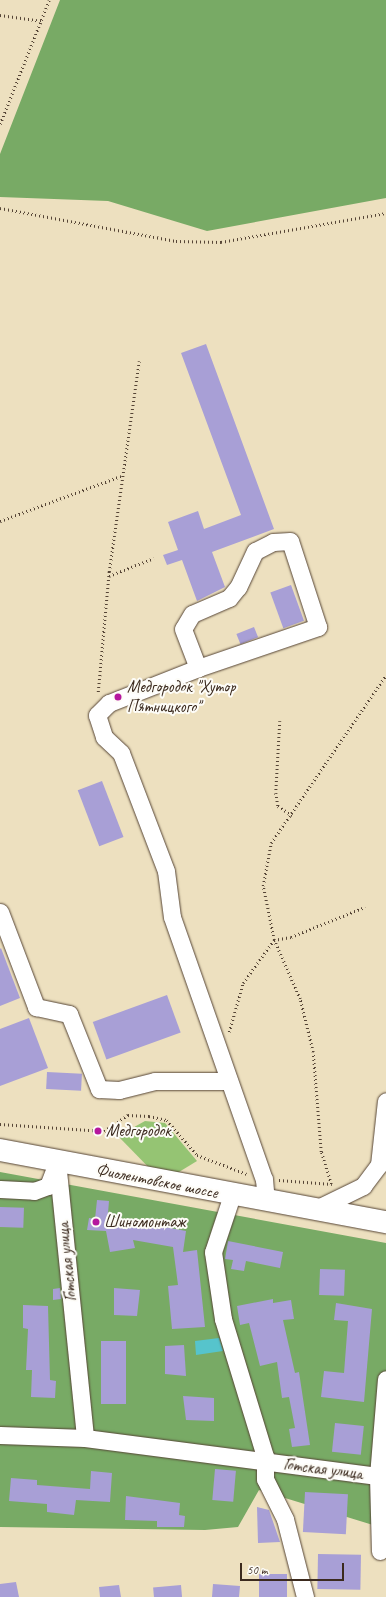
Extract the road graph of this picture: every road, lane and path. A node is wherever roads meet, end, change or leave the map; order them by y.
1 (50, 0) edge
2 (0, 15) edge
3 (42, 22) junction
4 (0, 124) edge
5 (0, 208) edge
6 (386, 213) edge
7 (139, 361) dead end
8 (121, 476) junction
9 (0, 521) edge
10 (154, 558) dead end
11 (108, 576) junction
12 (198, 668) junction
13 (386, 675) edge
14 (97, 715) junction
15 (280, 721) dead end
16 (292, 815) junction
17 (365, 907) dead end
18 (0, 912) edge
19 (274, 940) junction
20 (229, 1034) dead end
21 (229, 1081) junction
22 (386, 1101) edge
23 (0, 1124) edge
24 (0, 1150) edge
25 (57, 1161) junction
26 (383, 1167) edge
27 (264, 1179) junction
28 (331, 1184) junction
29 (363, 1186) junction
30 (0, 1189) edge
31 (232, 1195) junction
32 (266, 1201) junction
33 (314, 1210) junction
34 (386, 1222) edge
35 (386, 1379) edge
36 (0, 1435) edge
37 (85, 1438) junction
38 (265, 1462) junction
39 (378, 1476) junction
40 (380, 1551) dead end
41 (305, 1597) edge

1 - 3 path
2 - 3 path
3 - 4 path
5 - 6 path
7 - 8 path
8 - 9 path
8 - 11 path
10 - 11 path
11 - 14 path
12 - 12 street
12 - 14 street
13 - 16 path
14 - 21 street
15 - 16 path
16 - 19 path
17 - 19 path
18 - 21 street
19 - 20 path
19 - 28 path
21 - 27 street
22 - 26 street
23 - 27 path
24 - 25 main road, Фиолентовское шоссе
25 - 30 street
25 - 31 main road, Фиолентовское шоссе
25 - 37 street, Готская улица
26 - 29 street
27 - 28 path
27 - 32 street
28 - 29 path
29 - 33 street
31 - 32 main road, Фиолентовское шоссе
31 - 38 street, Готская улица
32 - 33 main road, Фиолентовское шоссе
33 - 34 main road, Фиолентовское шоссе
35 - 39 street
36 - 37 street, Готская улица
37 - 38 street, Готская улица
38 - 39 street, Готская улица
38 - 41 street, Готская улица
39 - 40 street, Готская улица

